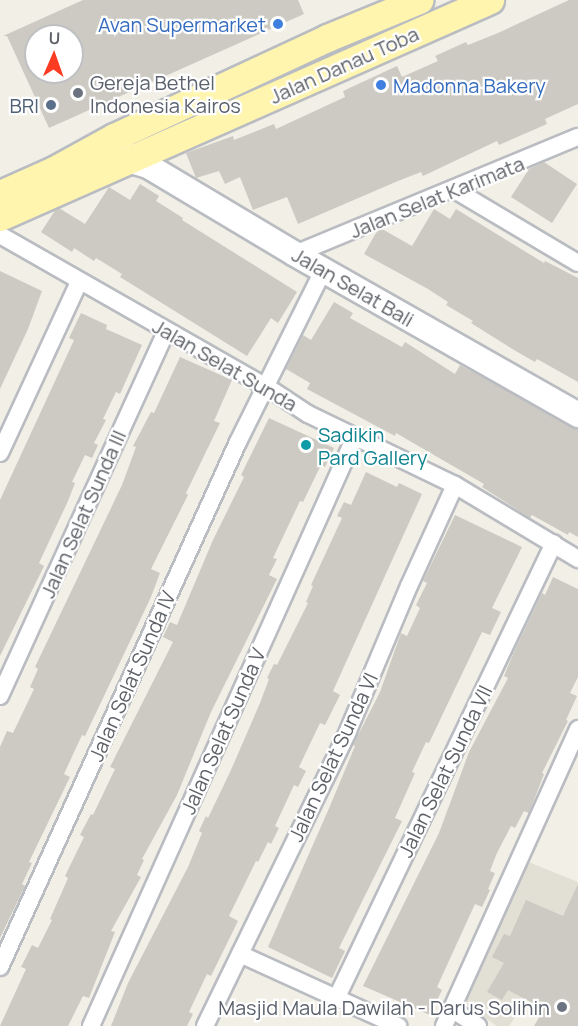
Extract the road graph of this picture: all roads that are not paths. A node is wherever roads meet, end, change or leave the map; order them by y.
1 (419, 0) edge
2 (490, 0) edge
3 (114, 137) junction
4 (578, 137) edge
5 (128, 160) junction
6 (455, 190) junction
7 (0, 194) edge
8 (0, 217) edge
9 (0, 235) edge
10 (578, 242) edge
11 (296, 254) junction
12 (574, 260) edge
13 (324, 269) junction
14 (79, 282) junction
15 (166, 332) junction
16 (267, 387) junction
17 (578, 415) edge
18 (355, 437) junction
19 (0, 453) edge
20 (455, 485) junction
21 (554, 543) junction
22 (578, 559) edge
23 (0, 696) edge
24 (578, 729) edge
25 (240, 954) junction
26 (0, 967) edge
27 (336, 999) junction
28 (452, 1009) junction
29 (91, 1026) edge
30 (204, 1026) edge
31 (398, 1026) edge
32 (444, 1026) edge
33 (478, 1026) edge

1 - 3 main road, Jalan Danau Toba
2 - 5 main road, Jalan Danau Toba
3 - 5 street
3 - 7 main road, Jalan Danau Toba
4 - 6 street, Jalan Selat Karimata
5 - 8 main road, Jalan Danau Toba
5 - 11 street, Jalan Selat Bali
6 - 11 street, Jalan Selat Karimata
6 - 12 street
9 - 14 street, Jalan Selat Sunda
10 - 12 street
11 - 13 street, Jalan Selat Bali
13 - 16 street, Jalan Selat Sunda IV
13 - 17 street, Jalan Selat Bali
14 - 15 street, Jalan Selat Sunda
14 - 19 street
15 - 16 street, Jalan Selat Sunda
15 - 23 street, Jalan Selat Sunda III
16 - 18 street, Jalan Selat Sunda
16 - 26 street, Jalan Selat Sunda IV
18 - 20 street, Jalan Selat Sunda
18 - 29 street, Jalan Selat Sunda V
20 - 21 street, Jalan Selat Sunda
20 - 25 street, Jalan Selat Sunda VI
21 - 22 street, Jalan Selat Sunda
21 - 27 street, Jalan Selat Sunda VII
24 - 28 street
25 - 27 street
25 - 30 street, Jalan Selat Sunda VI
27 - 31 street
28 - 32 street
28 - 33 street

